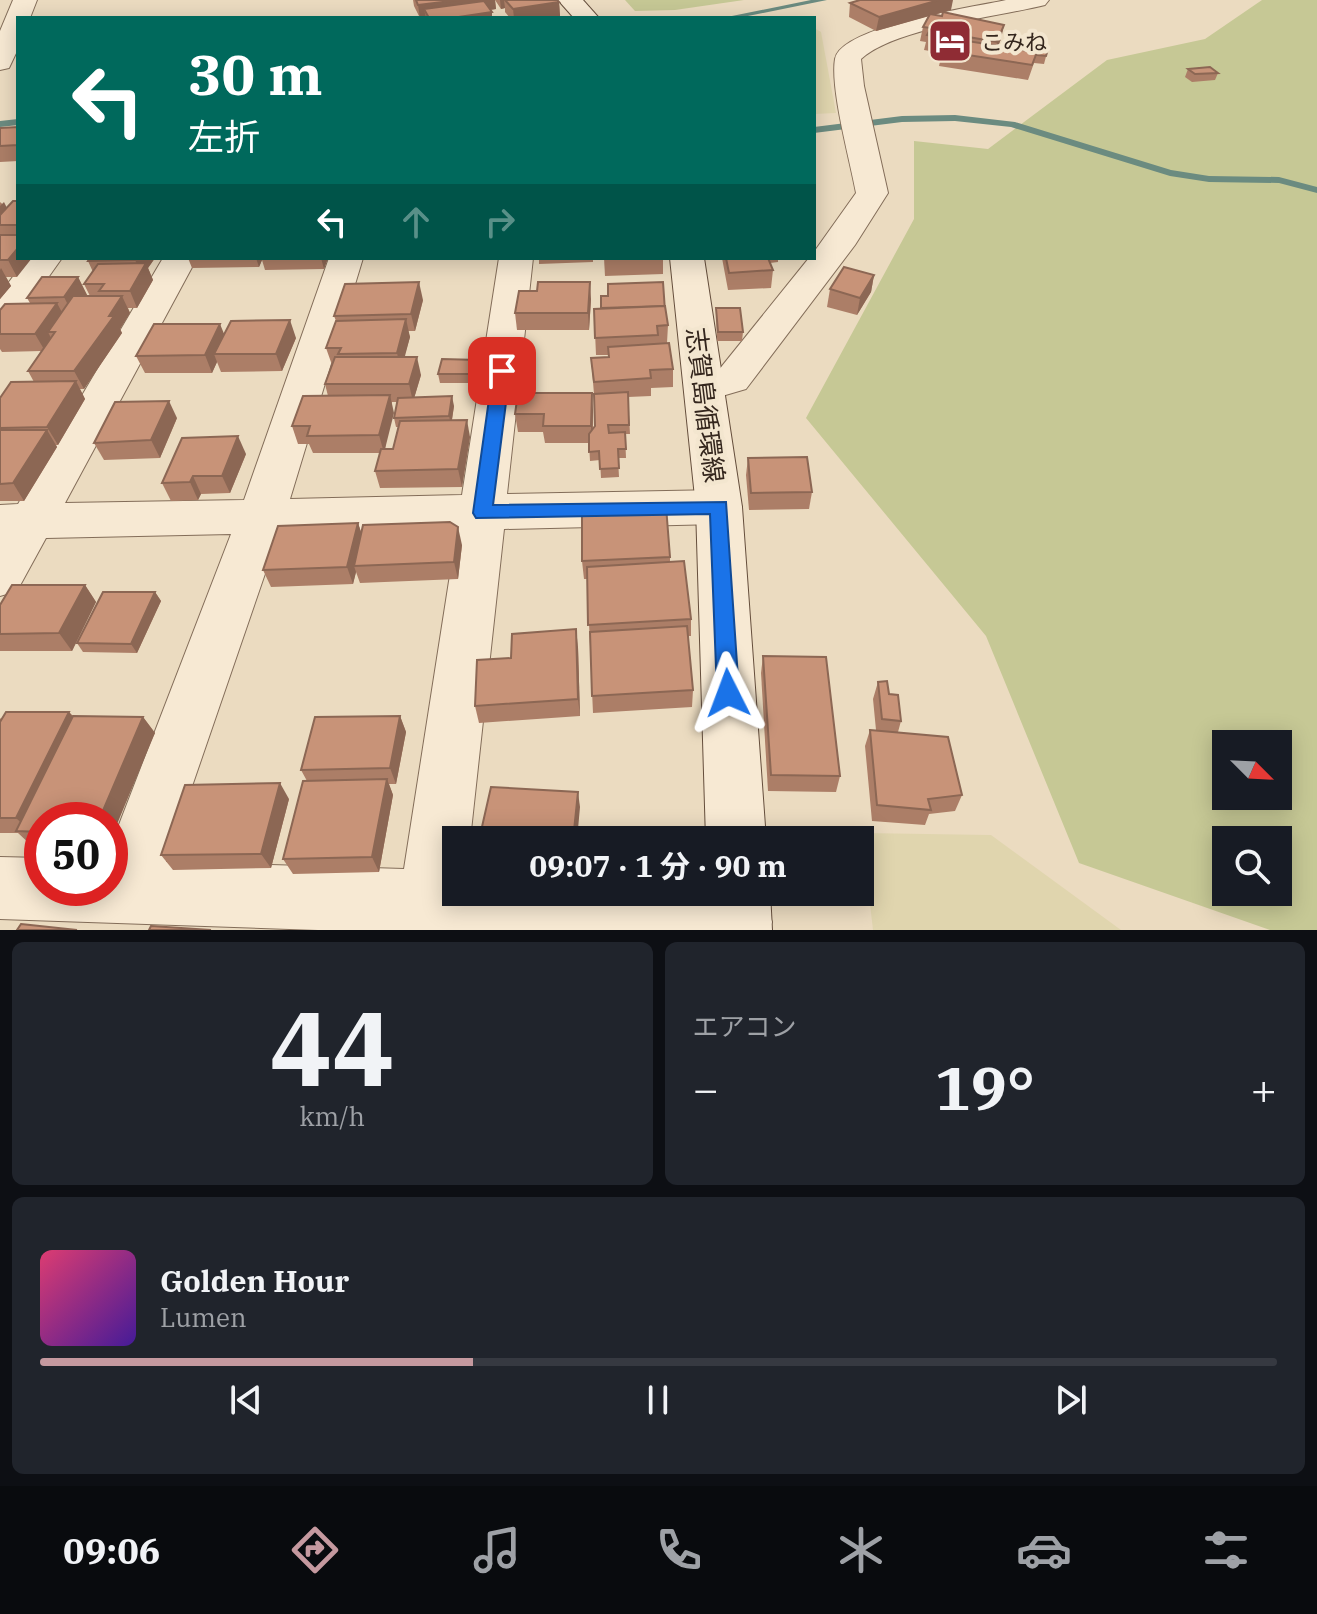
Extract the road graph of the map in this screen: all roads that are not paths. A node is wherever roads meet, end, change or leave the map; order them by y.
1 (25, 0) edge
2 (570, 0) edge
3 (1037, 0) edge
4 (585, 16) edge
5 (8, 25) edge
6 (0, 62) edge
7 (44, 260) edge
8 (179, 260) edge
9 (345, 260) edge
10 (516, 260) edge
11 (687, 260) edge
12 (0, 319) edge
13 (705, 388) junction
14 (719, 507) junction
15 (483, 513) junction
16 (261, 517) junction
17 (16, 522) edge
18 (0, 577) edge
19 (735, 826) edge
20 (0, 888) edge
21 (149, 905) edge
22 (445, 912) edge
23 (739, 915) edge

1 - 5 street
2 - 4 street
3 - 13 street
5 - 6 street
7 - 12 street
8 - 17 street
9 - 16 street
10 - 15 street
11 - 13 street, 志賀島循環線
13 - 14 street, 志賀島循環線
14 - 15 street
14 - 19 street, 志賀島循環線
15 - 16 street
15 - 22 street
16 - 17 street
16 - 21 street
17 - 18 street
20 - 21 street
21 - 22 street
22 - 23 street

